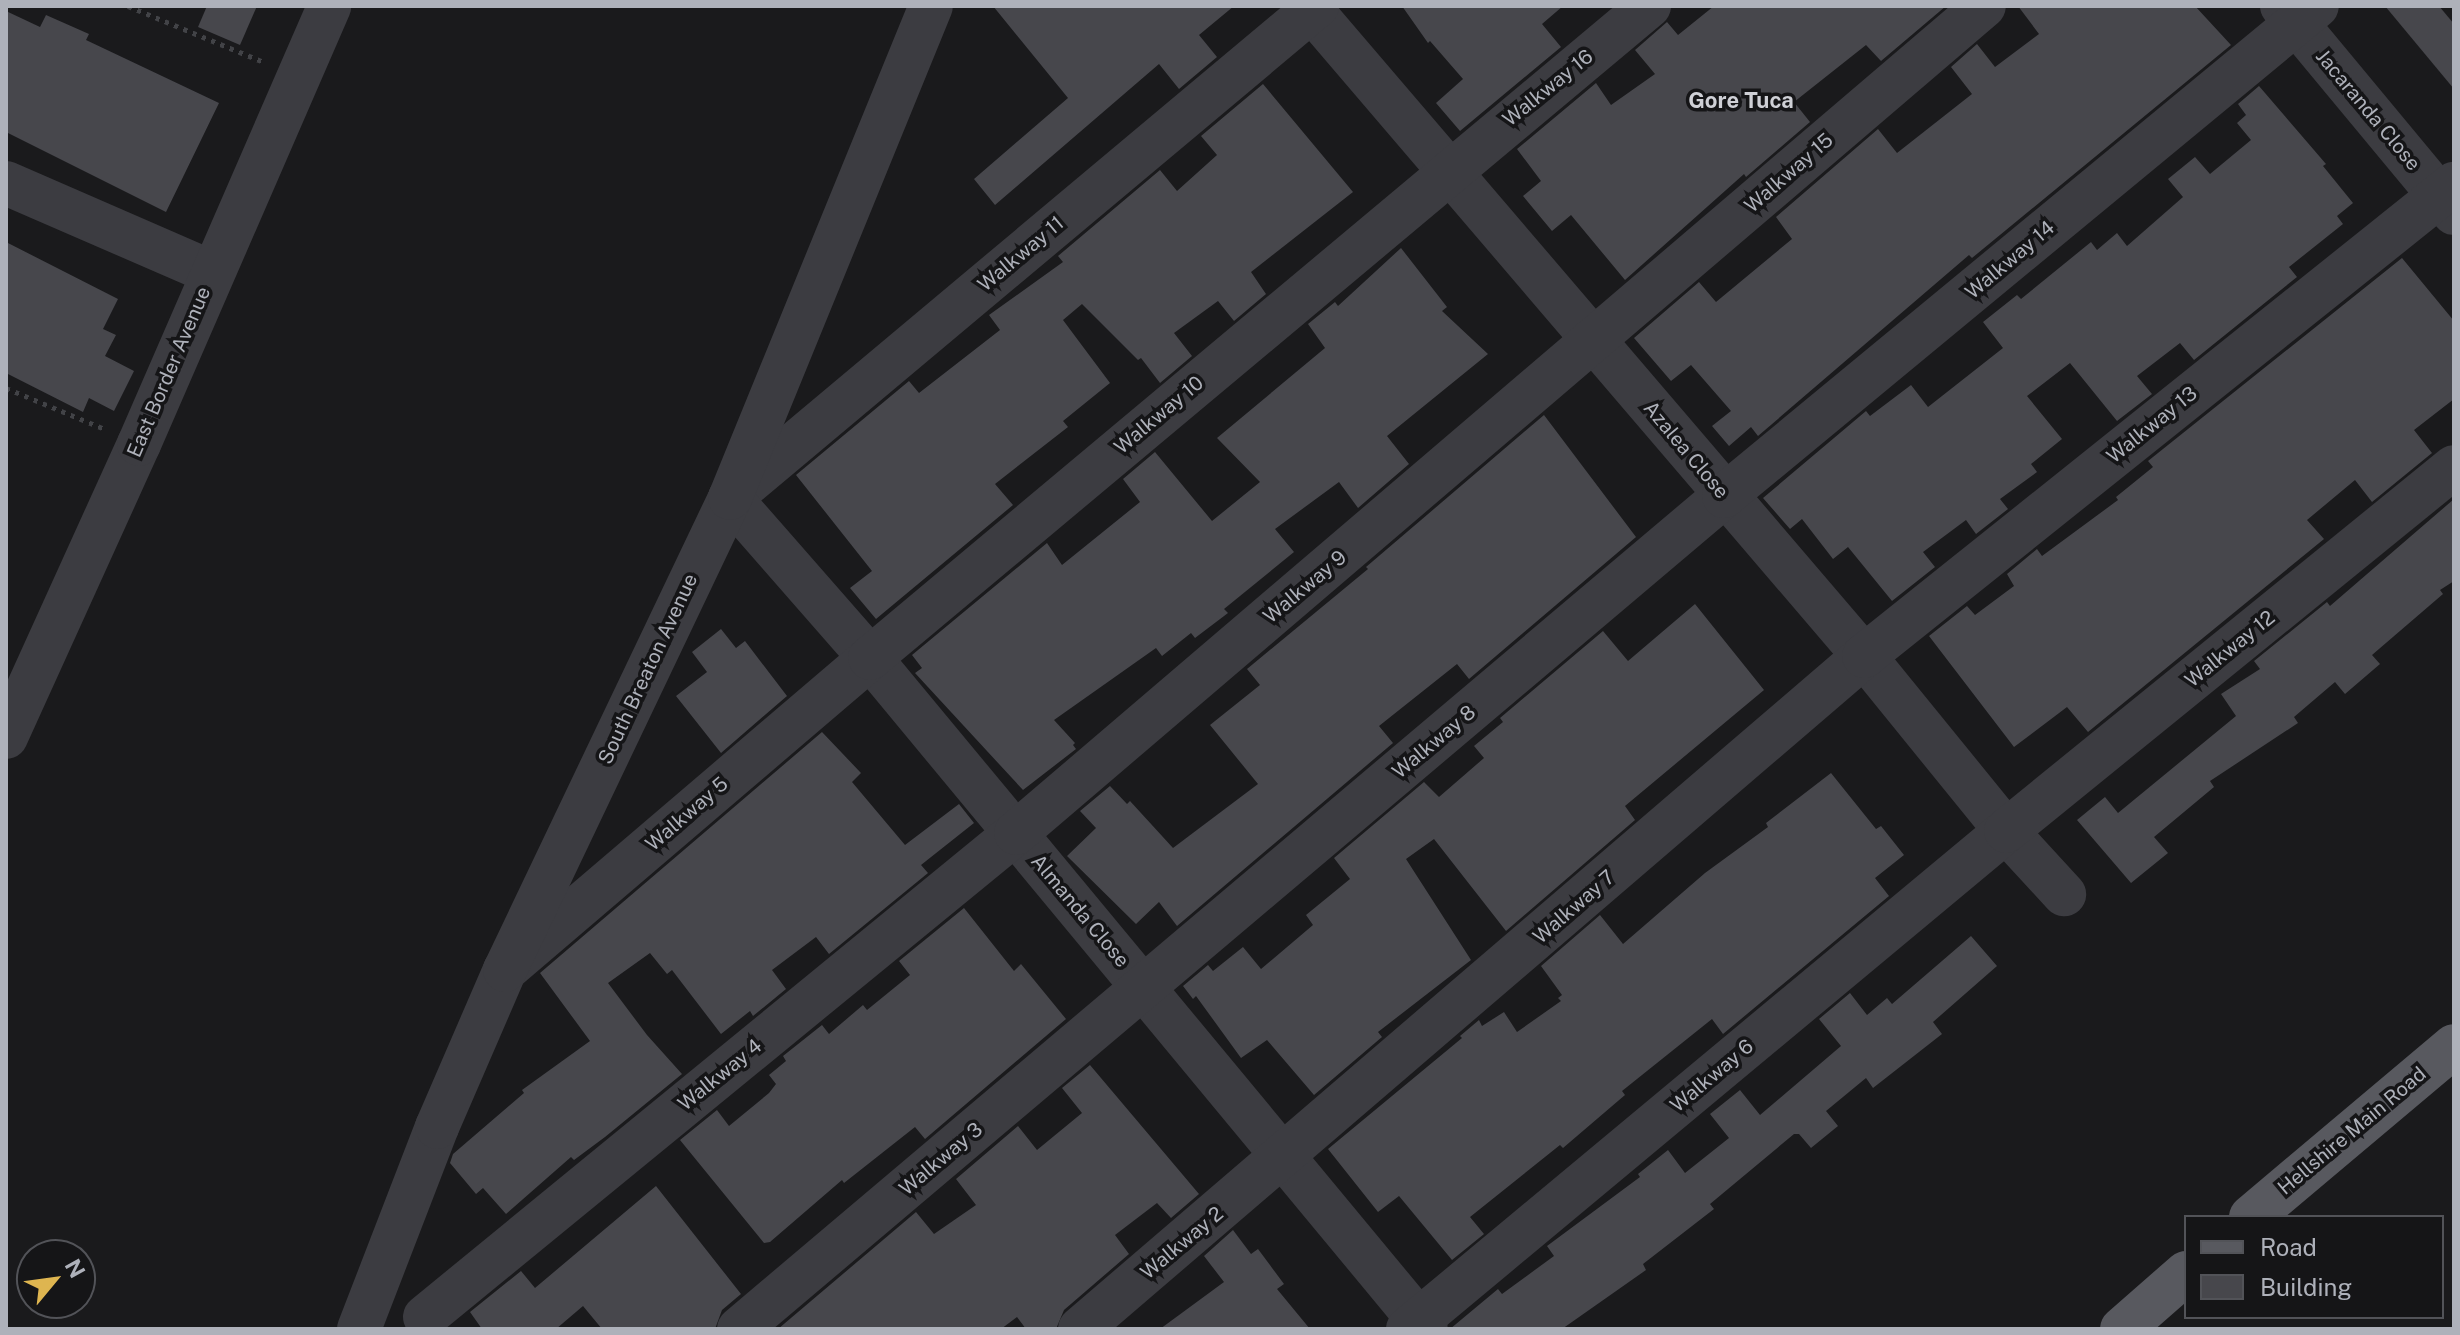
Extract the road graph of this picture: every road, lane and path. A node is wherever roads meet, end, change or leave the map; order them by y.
1 (128, 6) edge
2 (329, 6) edge
3 (1649, 6) edge
4 (1984, 6) edge
5 (1312, 8) edge
6 (933, 10) edge
7 (2299, 12) edge
8 (298, 76) junction
9 (1448, 171) junction
10 (6, 183) edge
11 (2449, 198) edge
12 (211, 272) junction
13 (1594, 340) junction
14 (6, 388) edge
15 (139, 444) junction
16 (2454, 467) edge
17 (1724, 496) junction
18 (730, 498) junction
19 (1864, 656) junction
20 (870, 658) junction
21 (6, 737) edge
22 (2006, 831) junction
23 (1016, 833) junction
24 (2064, 894) dead end
25 (505, 970) junction
26 (1143, 988) junction
27 (2454, 1046) edge
28 (1284, 1157) junction
29 (2253, 1215) edge
30 (388, 1255) junction
31 (2184, 1275) edge
32 (430, 1323) edge
33 (1418, 1326) edge
34 (359, 1329) edge
35 (739, 1329) edge
36 (1080, 1329) edge
37 (2122, 1329) edge

1 - 8 path
2 - 8 street, East Border Avenue
3 - 9 street, Walkway 16
4 - 13 street, Walkway 15
5 - 9 street, Azalea Close
5 - 18 street, Walkway 11
6 - 18 street, South Breaton Avenue
7 - 11 street, Jacaranda Close
7 - 17 street, Walkway 14
8 - 12 street, East Border Avenue
9 - 13 street, Azalea Close
9 - 20 street, Walkway 10
10 - 12 street
11 - 19 street, Walkway 13
12 - 15 street, East Border Avenue
13 - 17 street, Azalea Close
13 - 23 street, Walkway 9
14 - 15 path
15 - 21 street, East Border Avenue
16 - 22 street, Walkway 12
17 - 19 street, Azalea Close
17 - 26 street, Walkway 8
18 - 20 street, Almanda Close
18 - 25 street, South Breaton Avenue
19 - 22 street, Azalea Close
19 - 28 street, Walkway 7
20 - 23 street, Almanda Close
20 - 25 street, Walkway 5
22 - 24 street, Azalea Close
22 - 33 street, Walkway 6
23 - 26 street, Almanda Close
23 - 32 street, Walkway 4
25 - 30 street, South Breaton Avenue
26 - 28 street, Almanda Close
26 - 35 street, Walkway 3
27 - 29 main road, Hellshire Main Road
28 - 33 street, Almanda Close
28 - 36 street, Walkway 2
30 - 32 street
30 - 34 street, South Breaton Avenue
31 - 37 main road

